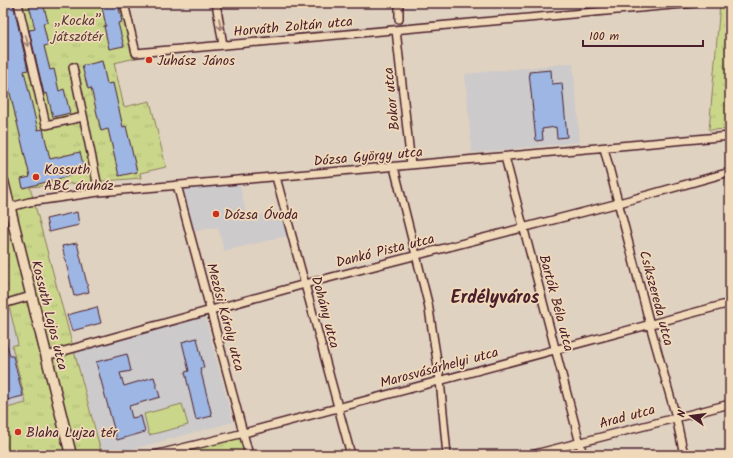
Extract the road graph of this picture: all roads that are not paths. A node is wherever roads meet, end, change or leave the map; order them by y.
1 (18, 3) edge
2 (124, 3) edge
3 (216, 3) edge
4 (399, 3) edge
5 (695, 3) edge
6 (399, 19) dead end
7 (396, 30) junction
8 (223, 45) junction
9 (72, 67) dead end
10 (83, 117) junction
11 (730, 136) edge
12 (604, 148) junction
13 (505, 157) junction
14 (411, 165) junction
15 (394, 167) junction
16 (730, 172) edge
17 (276, 177) junction
18 (3, 181) edge
19 (176, 185) junction
20 (99, 192) junction
21 (619, 203) junction
22 (6, 208) edge
23 (524, 228) junction
24 (416, 256) junction
25 (305, 284) junction
26 (31, 296) junction
27 (730, 303) edge
28 (3, 304) edge
29 (210, 310) junction
30 (650, 325) junction
31 (556, 349) junction
32 (46, 356) junction
33 (440, 380) junction
34 (730, 404) edge
35 (338, 408) junction
36 (676, 417) junction
37 (244, 433) junction
38 (580, 443) junction
39 (71, 455) edge
40 (154, 455) edge
41 (250, 455) edge
42 (351, 455) edge
43 (447, 455) edge
44 (531, 455) edge
45 (583, 455) edge
46 (684, 455) edge

1 -> 10 street
2 - 8 street, Horváth Zoltán utca
3 -> 8 street
4 - 6 street
5 - 7 street, Horváth Zoltán utca
7 - 8 street, Horváth Zoltán utca
7 - 14 street, Bokor utca
9 - 10 street
10 - 20 street
11 - 12 street, Dózsa György utca
12 - 13 street, Dózsa György utca
12 - 21 street, Csíkszereda utca
13 - 14 street, Dózsa György utca
13 - 23 street, Bartók Béla utca
14 - 15 street, Dózsa György utca
15 - 17 street, Dózsa György utca
15 - 24 street
16 - 21 street, Dankó Pista utca
17 - 19 street, Dózsa György utca
17 - 25 street, Dohány utca
18 - 22 street, Kossuth Lajos utca
19 - 20 street, Dózsa György utca
19 - 29 street, Mezősi Károly utca
20 - 22 street, Dózsa György utca
21 - 23 street, Dankó Pista utca
21 - 30 street, Csíkszereda utca
22 - 26 street, Kossuth Lajos utca
23 - 24 street, Dankó Pista utca
23 - 31 street, Bartók Béla utca
24 - 25 street, Dankó Pista utca
24 - 33 street
25 - 29 street, Dankó Pista utca
25 - 35 street, Dohány utca
26 - 28 street
26 - 32 street, Kossuth Lajos utca
27 - 30 street, Marosvásárhelyi utca
29 - 32 street, Dankó Pista utca
29 - 37 street, Mezősi Károly utca
30 - 31 street, Marosvásárhelyi utca
30 - 36 street, Csíkszereda utca
31 - 33 street, Marosvásárhelyi utca
31 - 38 street, Bartók Béla utca
32 - 39 street, Kossuth Lajos utca
33 - 35 street, Marosvásárhelyi utca
33 - 43 street
34 - 36 street, Arad utca
35 - 37 street, Marosvásárhelyi utca
35 - 42 street, Dohány utca
36 - 38 street, Arad utca
36 - 46 street, Csíkszereda utca
37 - 40 street, Marosvásárhelyi utca
37 - 41 street, Mezősi Károly utca
38 - 44 street, Arad utca
38 - 45 street, Bartók Béla utca

